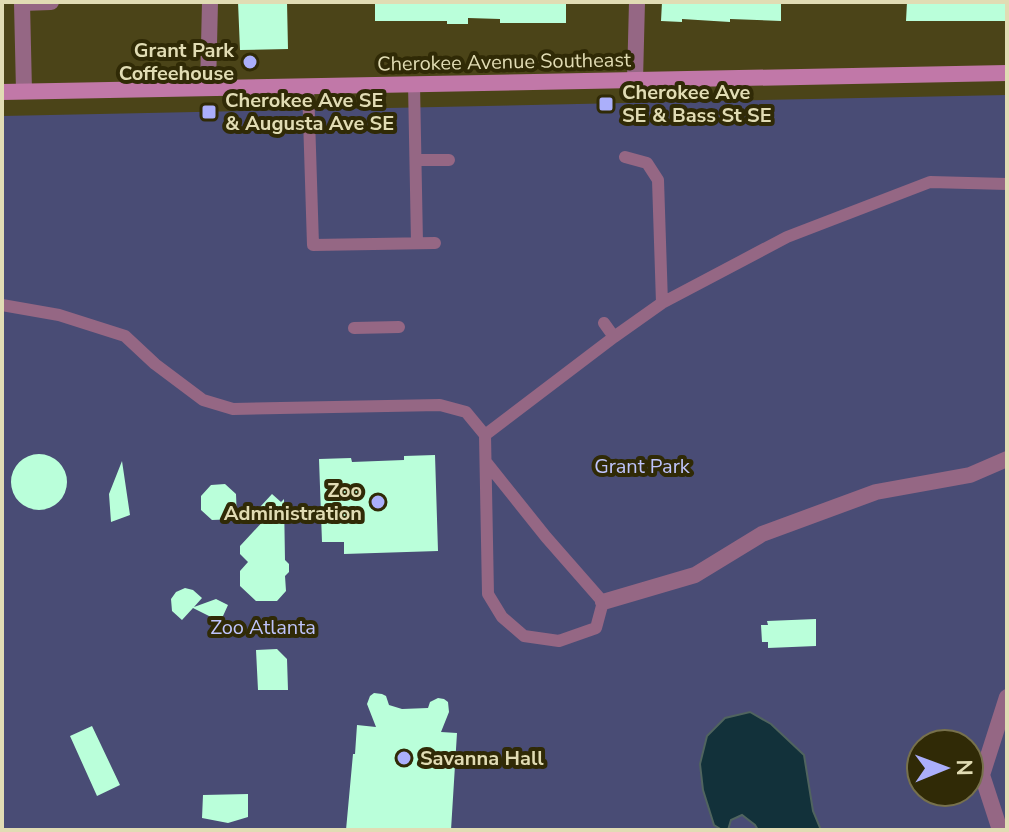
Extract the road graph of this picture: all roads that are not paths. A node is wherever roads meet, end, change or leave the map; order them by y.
1 (21, 2) edge
2 (51, 2) edge
3 (210, 2) edge
4 (637, 2) edge
5 (1007, 73) edge
6 (635, 80) junction
7 (414, 84) junction
8 (308, 86) junction
9 (208, 88) junction
10 (24, 91) junction
11 (2, 92) edge
12 (625, 157) dead end
13 (416, 160) junction
14 (449, 160) dead end
15 (1007, 184) edge
16 (417, 243) junction
17 (435, 243) dead end
18 (662, 303) junction
19 (2, 305) edge
20 (604, 323) dead end
21 (399, 327) dead end
22 (354, 328) dead end
23 (614, 337) junction
24 (485, 435) junction
25 (1007, 459) edge
26 (486, 462) junction
27 (603, 602) junction
28 (1007, 697) edge
29 (1000, 830) edge

1 - 2 street
1 - 10 street
3 - 9 street
4 - 6 street
5 - 6 street, Cherokee Avenue Southeast
6 - 7 street, Cherokee Avenue Southeast
7 - 8 street, Cherokee Avenue Southeast
7 - 13 lane
8 - 9 street, Cherokee Avenue Southeast
8 - 16 lane
9 - 10 street, Cherokee Avenue Southeast
10 - 11 street, Cherokee Avenue Southeast
12 - 18 lane
13 - 14 lane
13 - 16 lane
15 - 18 lane
16 - 17 lane
18 - 23 lane
19 - 24 lane
20 - 23 lane
21 - 22 lane
23 - 24 lane
24 - 26 lane
25 - 27 street
26 - 27 lane
26 - 27 lane
28 - 29 street

